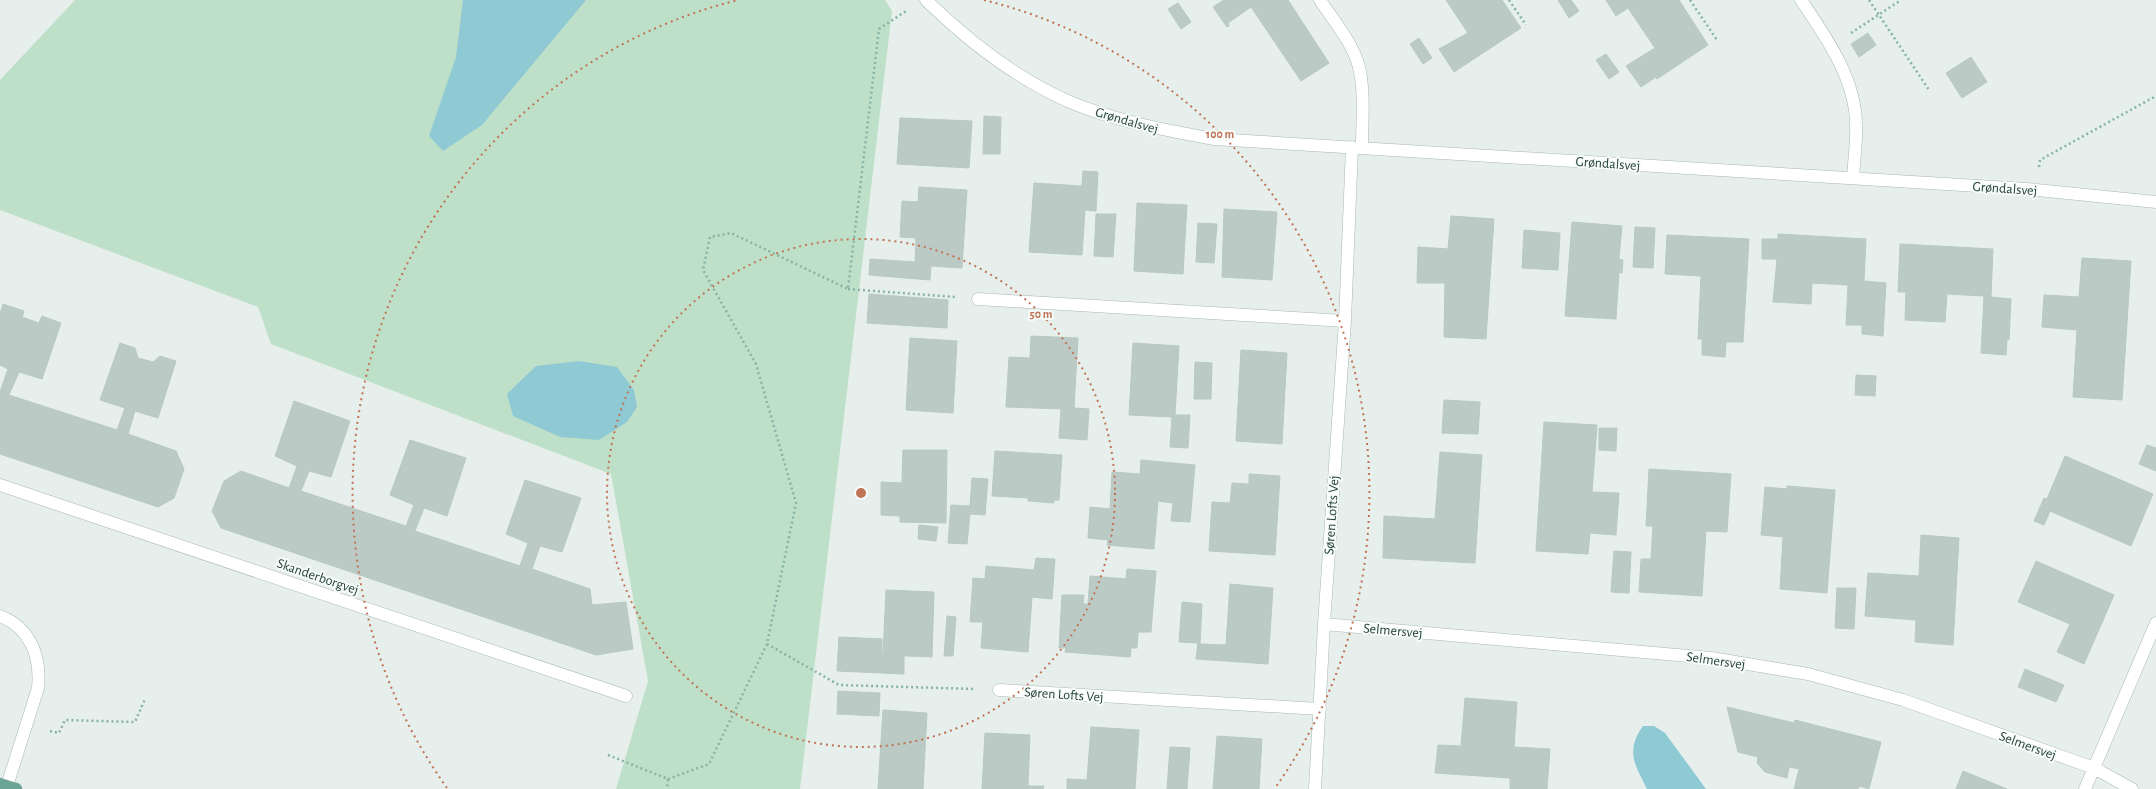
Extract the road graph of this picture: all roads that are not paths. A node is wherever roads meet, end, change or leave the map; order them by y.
1 (926, 0) edge
2 (1320, 0) edge
3 (1802, 0) edge
4 (1357, 147) junction
5 (1853, 178) junction
6 (2156, 202) edge
7 (978, 299) road end
8 (1345, 322) junction
9 (0, 485) edge
10 (0, 616) edge
11 (2156, 623) edge
12 (1324, 624) junction
13 (999, 690) road end
14 (626, 696) dead end
15 (1320, 709) junction
16 (2094, 768) junction
17 (7, 787) edge
18 (1315, 789) edge
19 (2085, 789) edge
20 (2132, 789) edge

1 - 4 street, Grøndalsvej
2 - 4 street
3 - 5 street
4 - 5 street, Grøndalsvej
4 - 8 street, Søren Lofts Vej
5 - 6 street, Grøndalsvej
7 - 8 street
8 - 12 street, Søren Lofts Vej
9 - 14 street, Skanderborgvej
10 - 17 street
11 - 16 street
12 - 15 street, Søren Lofts Vej
12 - 16 street, Selmersvej
13 - 15 street, Søren Lofts Vej
15 - 18 street, Søren Lofts Vej
16 - 19 street
16 - 20 street, Selmersvej

